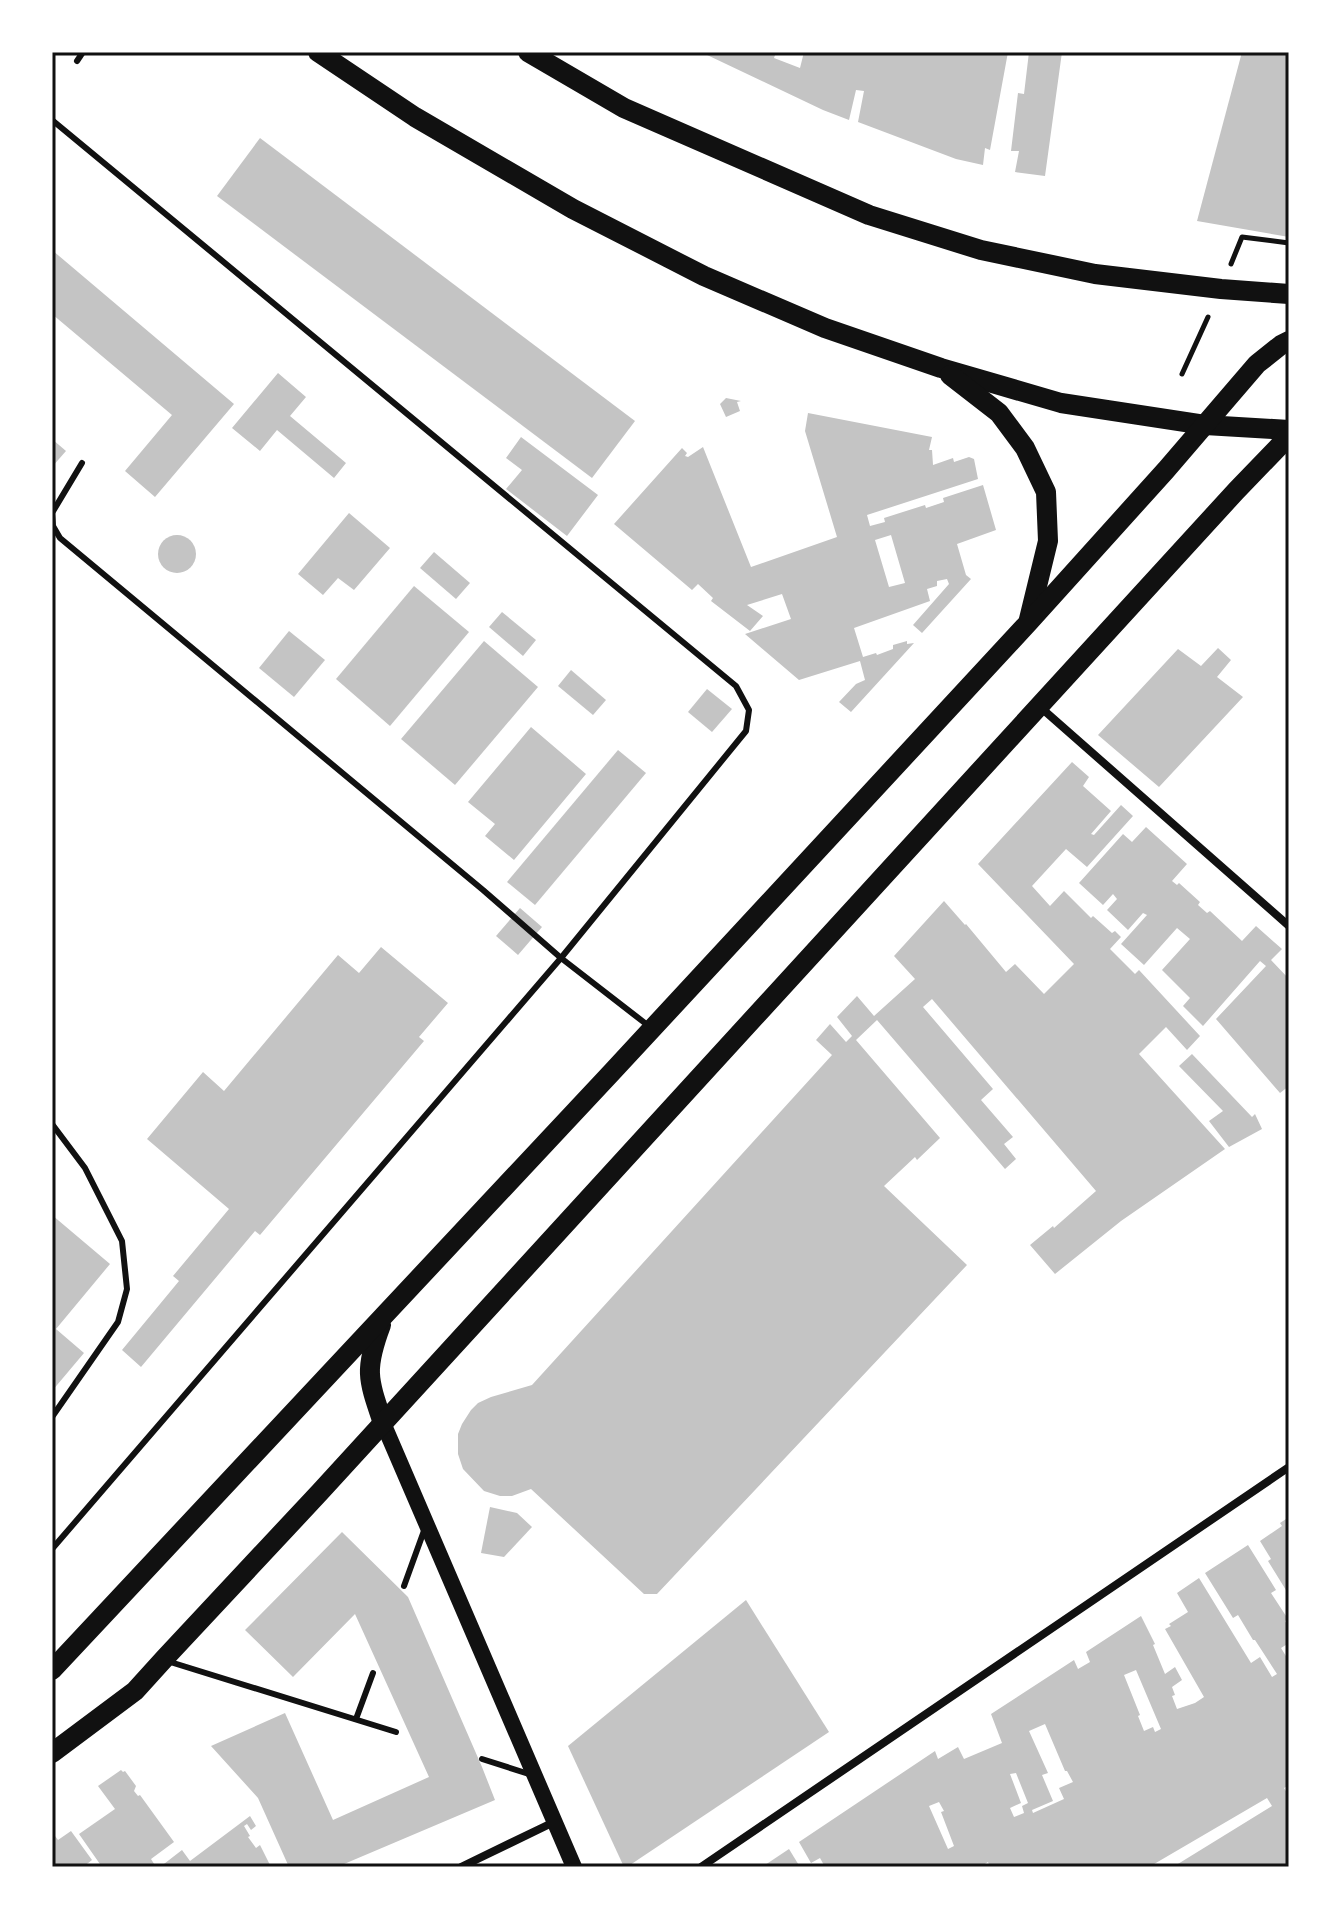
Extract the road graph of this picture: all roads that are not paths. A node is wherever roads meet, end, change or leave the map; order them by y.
1 (83, 52) edge
2 (318, 52) edge
3 (528, 52) edge
4 (77, 61) dead end
5 (52, 120) edge
6 (1289, 294) edge
7 (1289, 341) edge
8 (941, 368) junction
9 (1205, 425) junction
10 (1289, 433) edge
11 (82, 463) dead end
12 (1028, 623) junction
13 (1038, 706) junction
14 (1289, 926) edge
15 (561, 958) junction
16 (653, 1029) junction
17 (52, 1124) edge
18 (385, 1314) junction
19 (52, 1417) edge
20 (383, 1423) junction
21 (1289, 1467) edge
22 (426, 1525) junction
23 (52, 1549) edge
24 (404, 1586) dead end
25 (164, 1659) junction
26 (52, 1670) edge
27 (373, 1673) dead end
28 (356, 1719) junction
29 (396, 1732) dead end
30 (52, 1753) edge
31 (482, 1759) dead end
32 (534, 1775) junction
33 (554, 1822) junction
34 (461, 1867) edge
35 (574, 1867) edge
36 (701, 1867) edge

1 - 4 lane
2 - 8 main road
3 - 6 main road
5 - 15 lane
7 - 9 main road
8 - 9 main road
8 - 12 main road
9 - 10 main road
9 - 12 main road
10 - 13 main road
11 - 15 lane
12 - 16 main road
13 - 14 street
13 - 20 main road
15 - 16 lane
15 - 23 lane
16 - 18 main road
17 - 19 lane
18 - 20 main road
18 - 26 main road
20 - 22 main road
20 - 25 main road
21 - 36 street
22 - 24 lane
22 - 32 main road
25 - 28 lane
25 - 30 main road
27 - 28 lane
28 - 29 lane
31 - 32 lane
32 - 33 main road
33 - 34 street
33 - 35 main road

